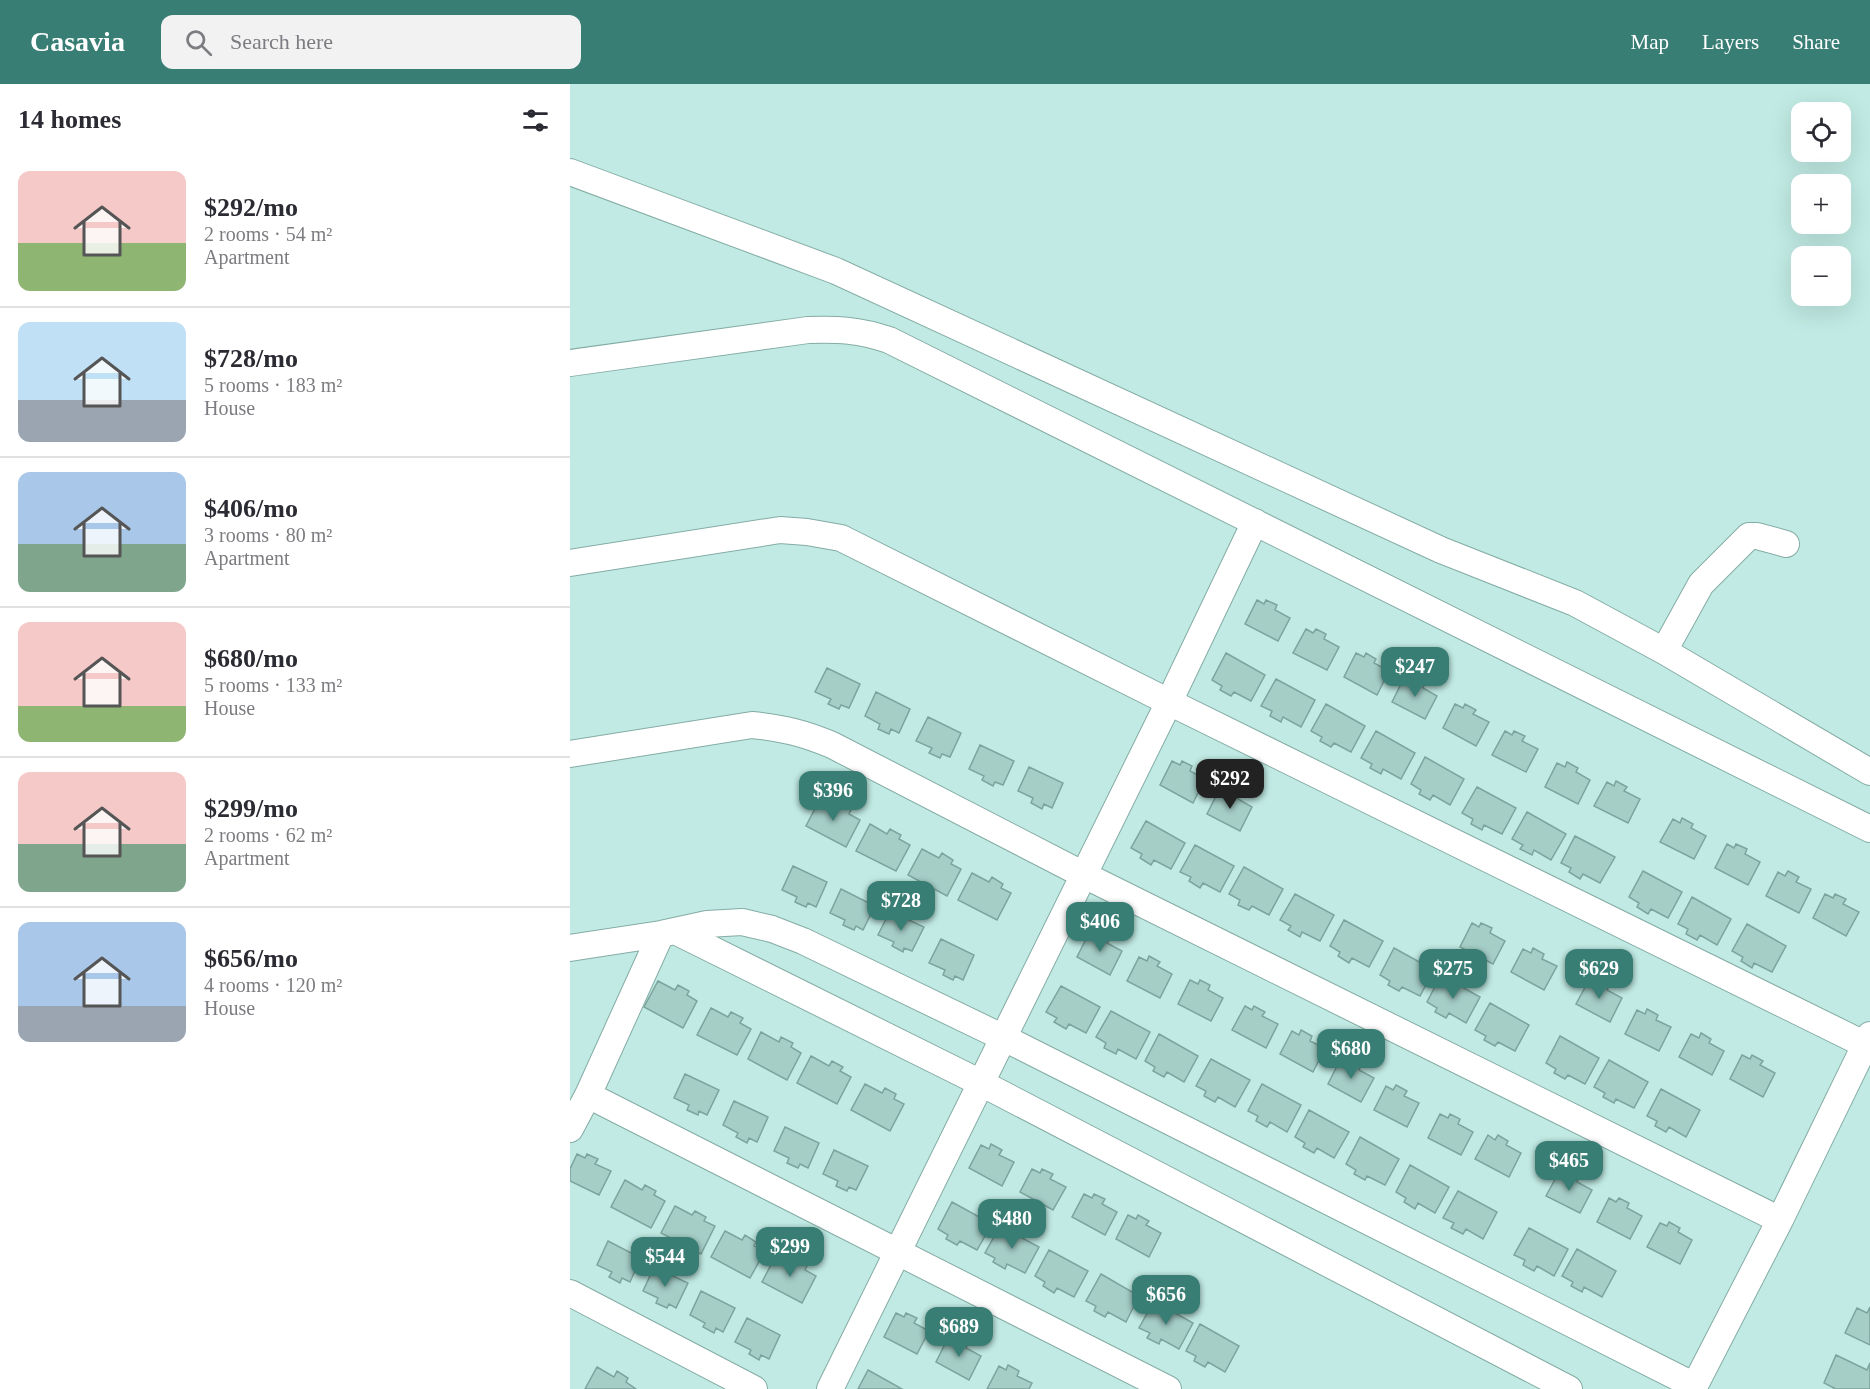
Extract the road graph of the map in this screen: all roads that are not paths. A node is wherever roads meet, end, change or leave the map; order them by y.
1 (570, 172) edge
2 (570, 363) edge
3 (1255, 522) junction
4 (1786, 544) dead end
5 (570, 563) edge
6 (1664, 651) junction
7 (1169, 702) junction
8 (570, 754) edge
9 (1870, 772) edge
10 (1870, 829) edge
11 (1084, 875) junction
12 (668, 933) junction
13 (570, 948) edge
14 (1004, 1038) junction
15 (1869, 1042) edge
16 (981, 1083) junction
17 (588, 1095) junction
18 (570, 1129) edge
19 (1780, 1220) junction
20 (898, 1252) junction
21 (570, 1293) edge
22 (1694, 1387) edge
23 (754, 1389) edge
24 (830, 1389) edge
25 (1168, 1389) edge
26 (1569, 1389) edge

1 - 6 street
2 - 3 street
3 - 7 street
3 - 10 street
4 - 6 street
5 - 7 street
6 - 9 street
7 - 11 street
7 - 15 street
8 - 11 street
11 - 14 street
11 - 19 street
12 - 13 street
12 - 14 street
12 - 16 street
12 - 17 street
14 - 16 street
14 - 22 street
15 - 19 street
16 - 20 street
16 - 26 street
17 - 18 street
17 - 20 street
19 - 22 street
20 - 24 street
20 - 25 street
21 - 23 street

